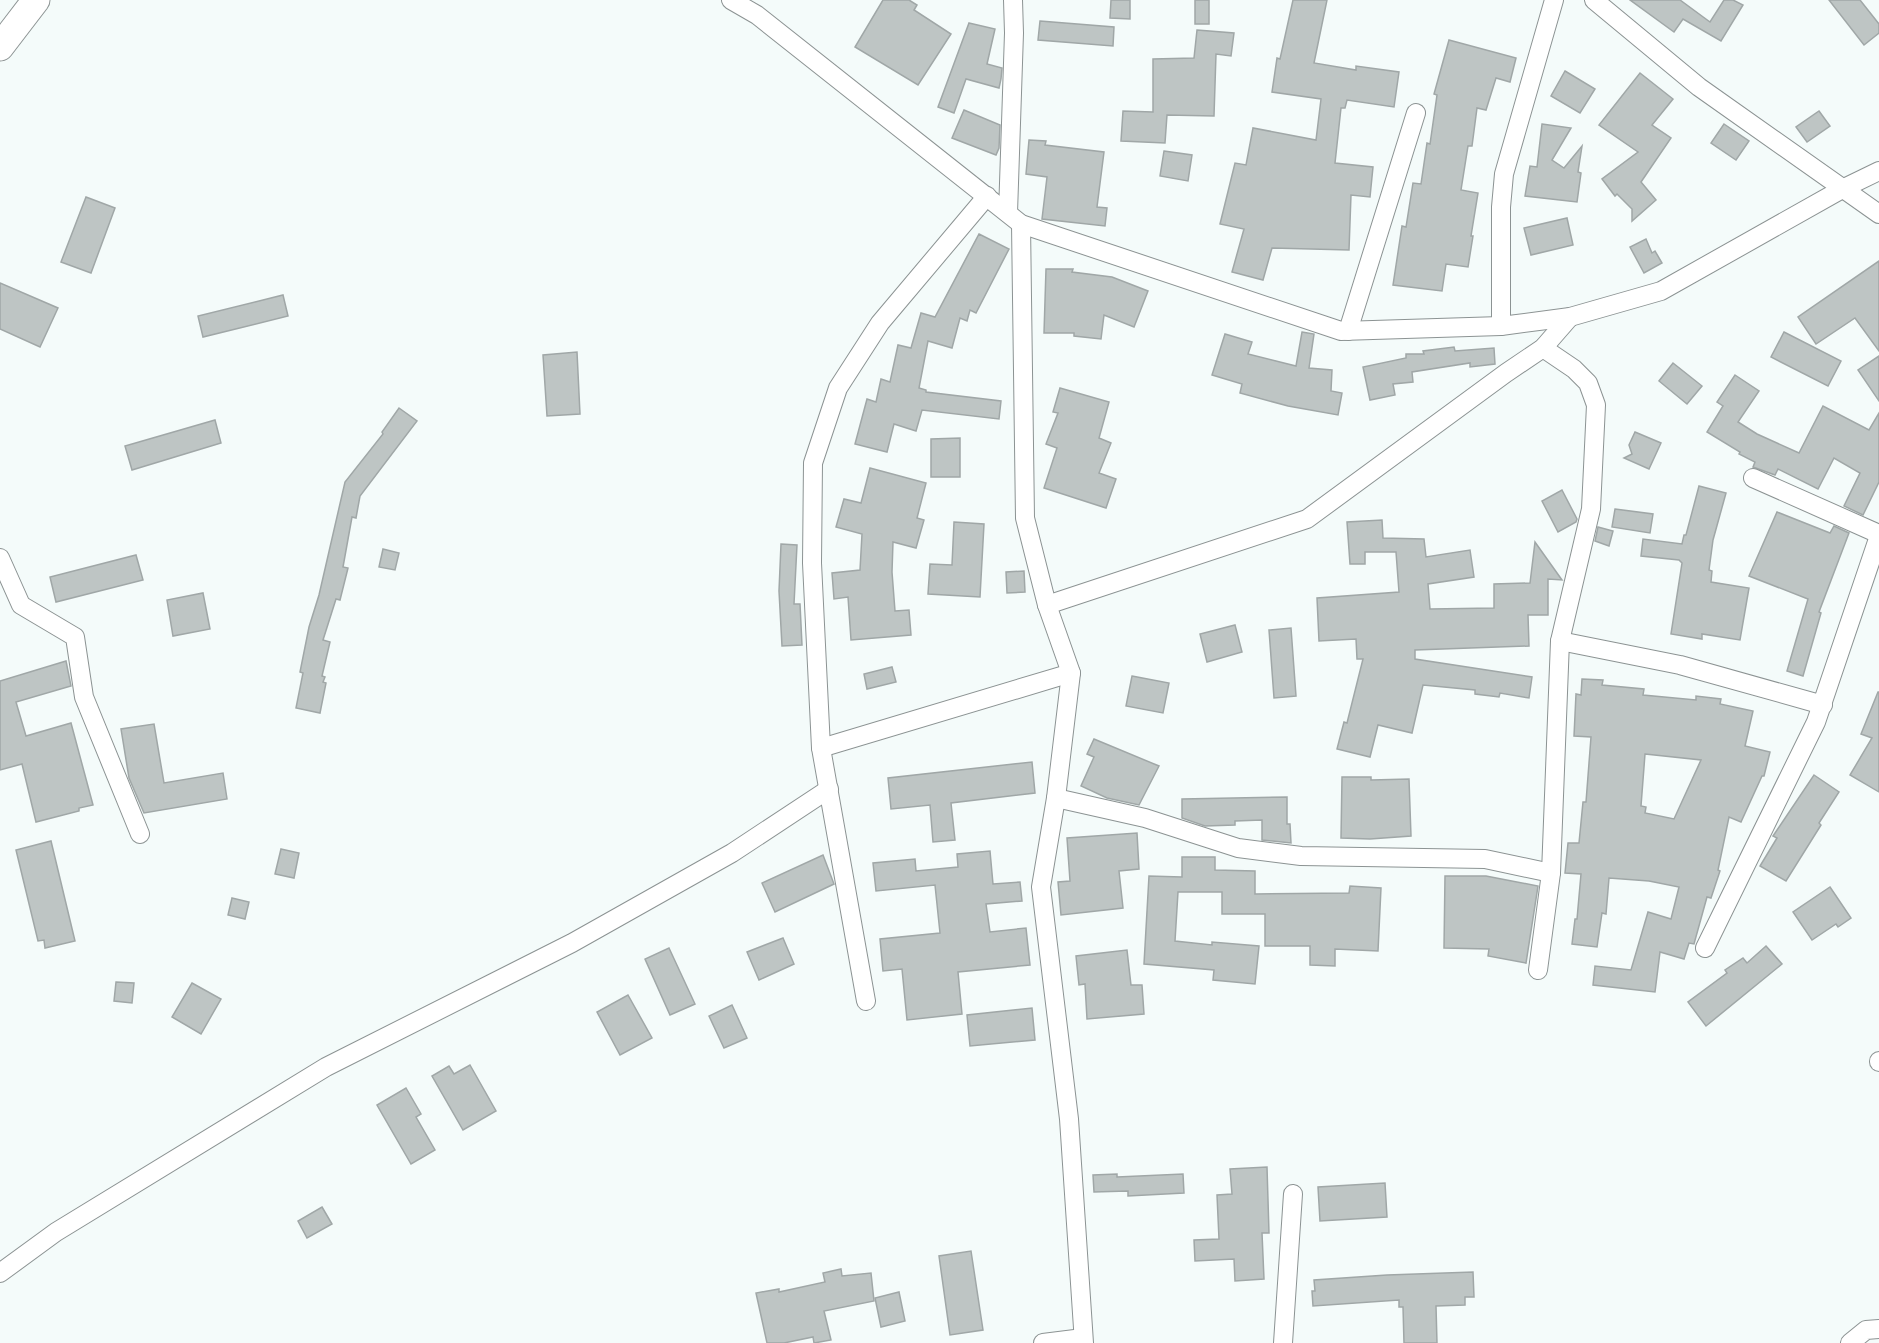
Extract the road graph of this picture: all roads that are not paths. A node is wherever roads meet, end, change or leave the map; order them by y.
1 (36, 0) edge
2 (731, 0) edge
3 (1013, 0) edge
4 (1554, 0) edge
5 (1594, 0) edge
6 (0, 47) edge
7 (1416, 113) dead end
8 (1879, 171) edge
9 (1844, 188) junction
10 (987, 196) junction
11 (1879, 214) edge
12 (1014, 218) junction
13 (1570, 317) junction
14 (1501, 326) junction
15 (1348, 331) junction
16 (1543, 348) junction
17 (1754, 478) dead end
18 (1879, 535) edge
19 (0, 558) edge
20 (1047, 604) junction
21 (1560, 641) junction
22 (1071, 672) junction
23 (1822, 705) junction
24 (821, 748) junction
25 (829, 789) junction
26 (1056, 798) junction
27 (140, 834) dead end
28 (1551, 873) junction
29 (1705, 948) dead end
30 (1539, 970) dead end
31 (866, 1001) dead end
32 (1293, 1194) dead end
33 (0, 1273) edge
34 (1879, 1329) edge
35 (1084, 1340) edge
36 (1043, 1343) edge
37 (1283, 1343) edge
38 (1850, 1343) edge

1 - 6 highway
2 - 10 street
3 - 12 street
4 - 14 street
5 - 9 street
7 - 15 street
8 - 9 street
9 - 11 street
9 - 13 street
10 - 12 street
10 - 24 street
12 - 15 street
12 - 20 street
13 - 14 street
13 - 16 street
14 - 15 street
16 - 20 street
16 - 21 street
17 - 18 street
18 - 23 street
19 - 27 street
20 - 22 street
21 - 23 street
21 - 28 street
22 - 24 street
22 - 26 street
23 - 29 street
24 - 25 street
25 - 31 street
25 - 33 street
26 - 28 street
26 - 35 street
28 - 30 street
32 - 37 street
34 - 38 street
35 - 36 street

